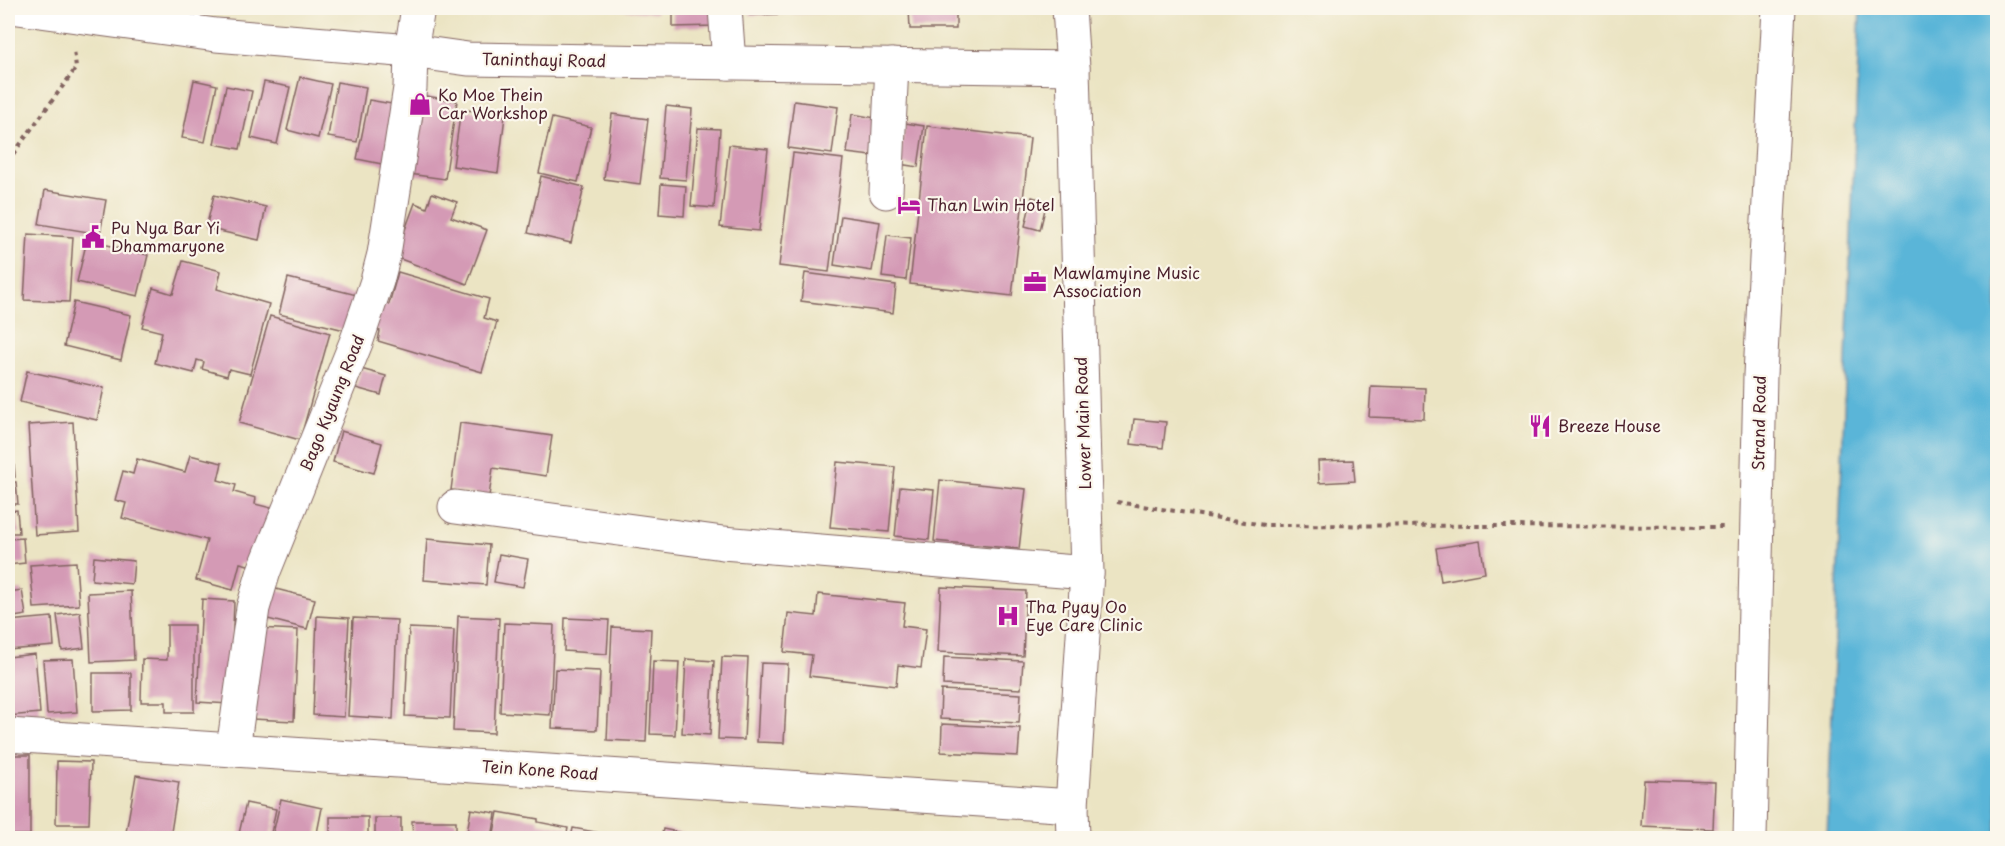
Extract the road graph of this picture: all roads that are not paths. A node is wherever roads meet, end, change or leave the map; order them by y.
1 (18, 8) edge
2 (417, 8) edge
3 (724, 8) edge
4 (1070, 8) edge
5 (1779, 8) edge
6 (163, 17) edge
7 (411, 51) junction
8 (729, 63) junction
9 (892, 65) junction
10 (1073, 68) junction
11 (886, 192) dead end
12 (455, 507) dead end
13 (1087, 573) junction
14 (8, 735) edge
15 (233, 749) junction
16 (1072, 806) junction
17 (1072, 838) edge
18 (1750, 838) edge

1 - 6 street, Taninthayi Road
2 - 7 street, Bago Kyaung Road
3 - 8 street
4 - 10 street, Lower Main Road
5 - 18 street, Strand Road
6 - 7 street, Taninthayi Road
7 - 8 street, Taninthayi Road
7 - 15 street, Bago Kyaung Road
8 - 9 street, Taninthayi Road
9 - 10 street, Taninthayi Road
9 - 11 street
10 - 13 street, Lower Main Road
12 - 13 street
13 - 16 street, Lower Main Road
14 - 15 street, Tein Kone Road
15 - 16 street, Tein Kone Road
16 - 17 street, Lower Main Road

